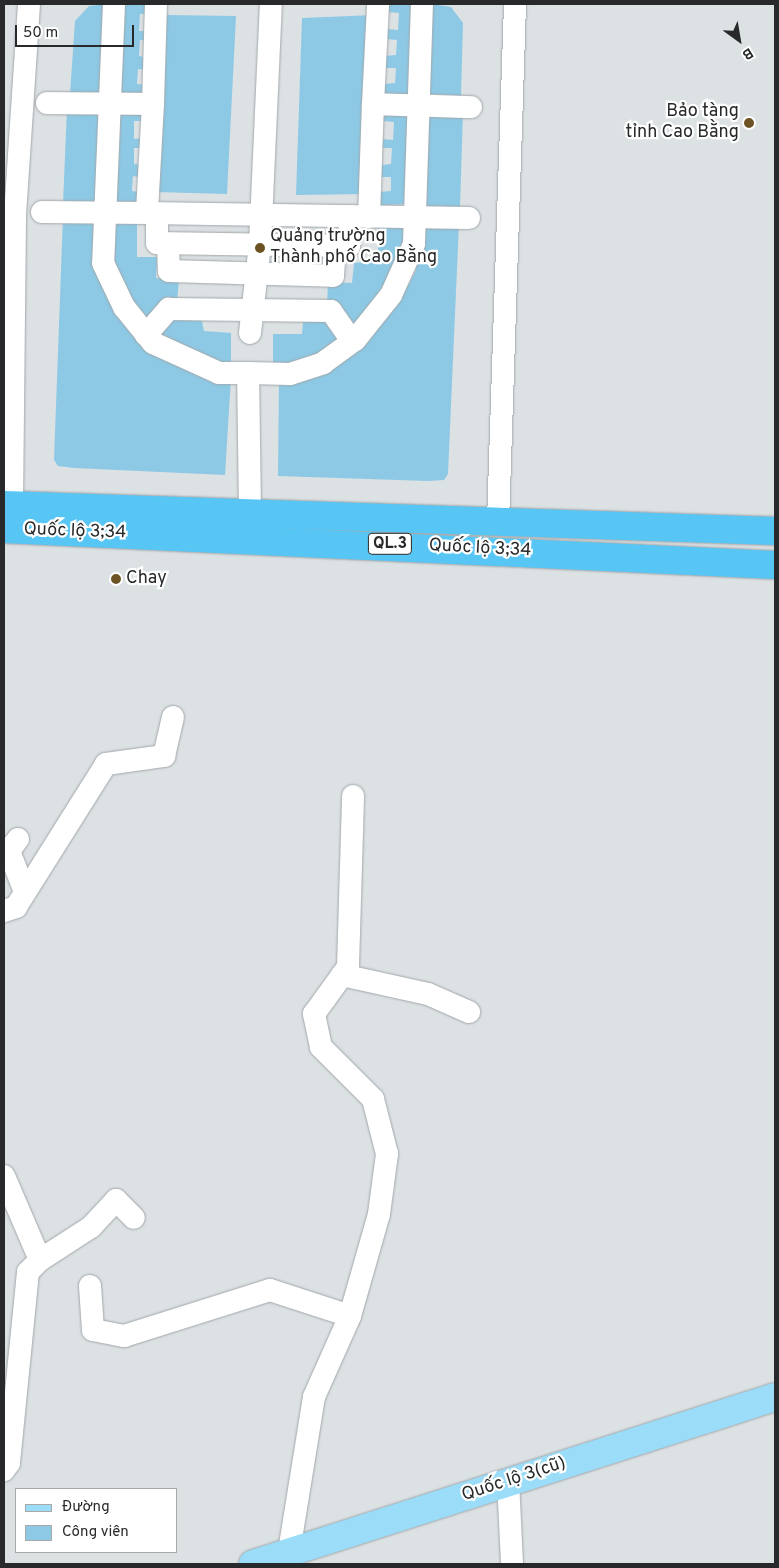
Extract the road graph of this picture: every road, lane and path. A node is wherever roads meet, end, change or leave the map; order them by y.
1 (29, 4) edge
2 (114, 4) edge
3 (156, 4) edge
4 (271, 4) edge
5 (378, 4) edge
6 (422, 4) edge
7 (515, 4) edge
8 (47, 103) dead end
9 (110, 103) junction
10 (153, 104) junction
11 (373, 104) junction
12 (418, 105) junction
13 (471, 107) dead end
14 (104, 211) junction
15 (42, 212) dead end
16 (152, 214) junction
17 (9, 215) edge
18 (260, 216) junction
19 (360, 216) junction
20 (415, 217) junction
21 (469, 218) dead end
22 (168, 244) junction
23 (260, 244) junction
24 (335, 246) junction
25 (257, 274) junction
26 (253, 309) junction
27 (250, 333) dead end
28 (146, 335) junction
29 (352, 341) junction
30 (248, 373) junction
31 (250, 512) junction
32 (8, 517) edge
33 (498, 522) junction
34 (775, 531) edge
35 (497, 550) junction
36 (775, 566) edge
37 (173, 717) dead end
38 (353, 796) dead end
39 (18, 839) dead end
40 (25, 892) junction
41 (4, 911) edge
42 (342, 975) junction
43 (469, 1012) dead end
44 (4, 1176) edge
45 (134, 1218) dead end
46 (40, 1260) junction
47 (90, 1286) dead end
48 (350, 1316) junction
49 (775, 1397) edge
50 (4, 1470) edge
51 (508, 1481) junction
52 (275, 1559) edge
53 (512, 1564) edge

1 - 17 street
2 - 9 street
3 - 10 street
4 - 18 street
5 - 11 street
6 - 12 street
7 - 33 street
8 - 9 street
9 - 10 street
9 - 14 street
10 - 16 street
11 - 12 street
11 - 19 street
12 - 13 street
12 - 20 street
14 - 15 street
14 - 16 street
14 - 28 street
16 - 18 street
16 - 22 street
17 - 32 street
18 - 19 street
18 - 23 street
19 - 20 street
19 - 24 street
20 - 21 street
20 - 29 street
22 - 23 street
22 - 25 street
23 - 24 street
23 - 25 street
24 - 25 street
25 - 26 street
26 - 27 street
26 - 28 street
26 - 29 street
28 - 30 street
29 - 30 street
30 - 31 street
31 - 32 highway, Quốc lộ 3;34 / QL.3
31 - 33 highway, Quốc lộ 3;34 / QL.3
32 - 35 highway, Quốc lộ 3;34 / QL.3
33 - 34 highway, Quốc lộ 3;34 / QL.3
33 - 35 highway
35 - 36 highway, Quốc lộ 3;34 / QL.3
37 - 40 street
38 - 42 street
39 - 40 street
40 - 41 street
42 - 43 street
42 - 48 street
44 - 46 street
45 - 46 street
46 - 50 street
47 - 48 street
48 - 52 street
49 - 51 main road, Quốc lộ 3(cũ)
51 - 52 main road, Quốc lộ 3(cũ)
51 - 53 street

